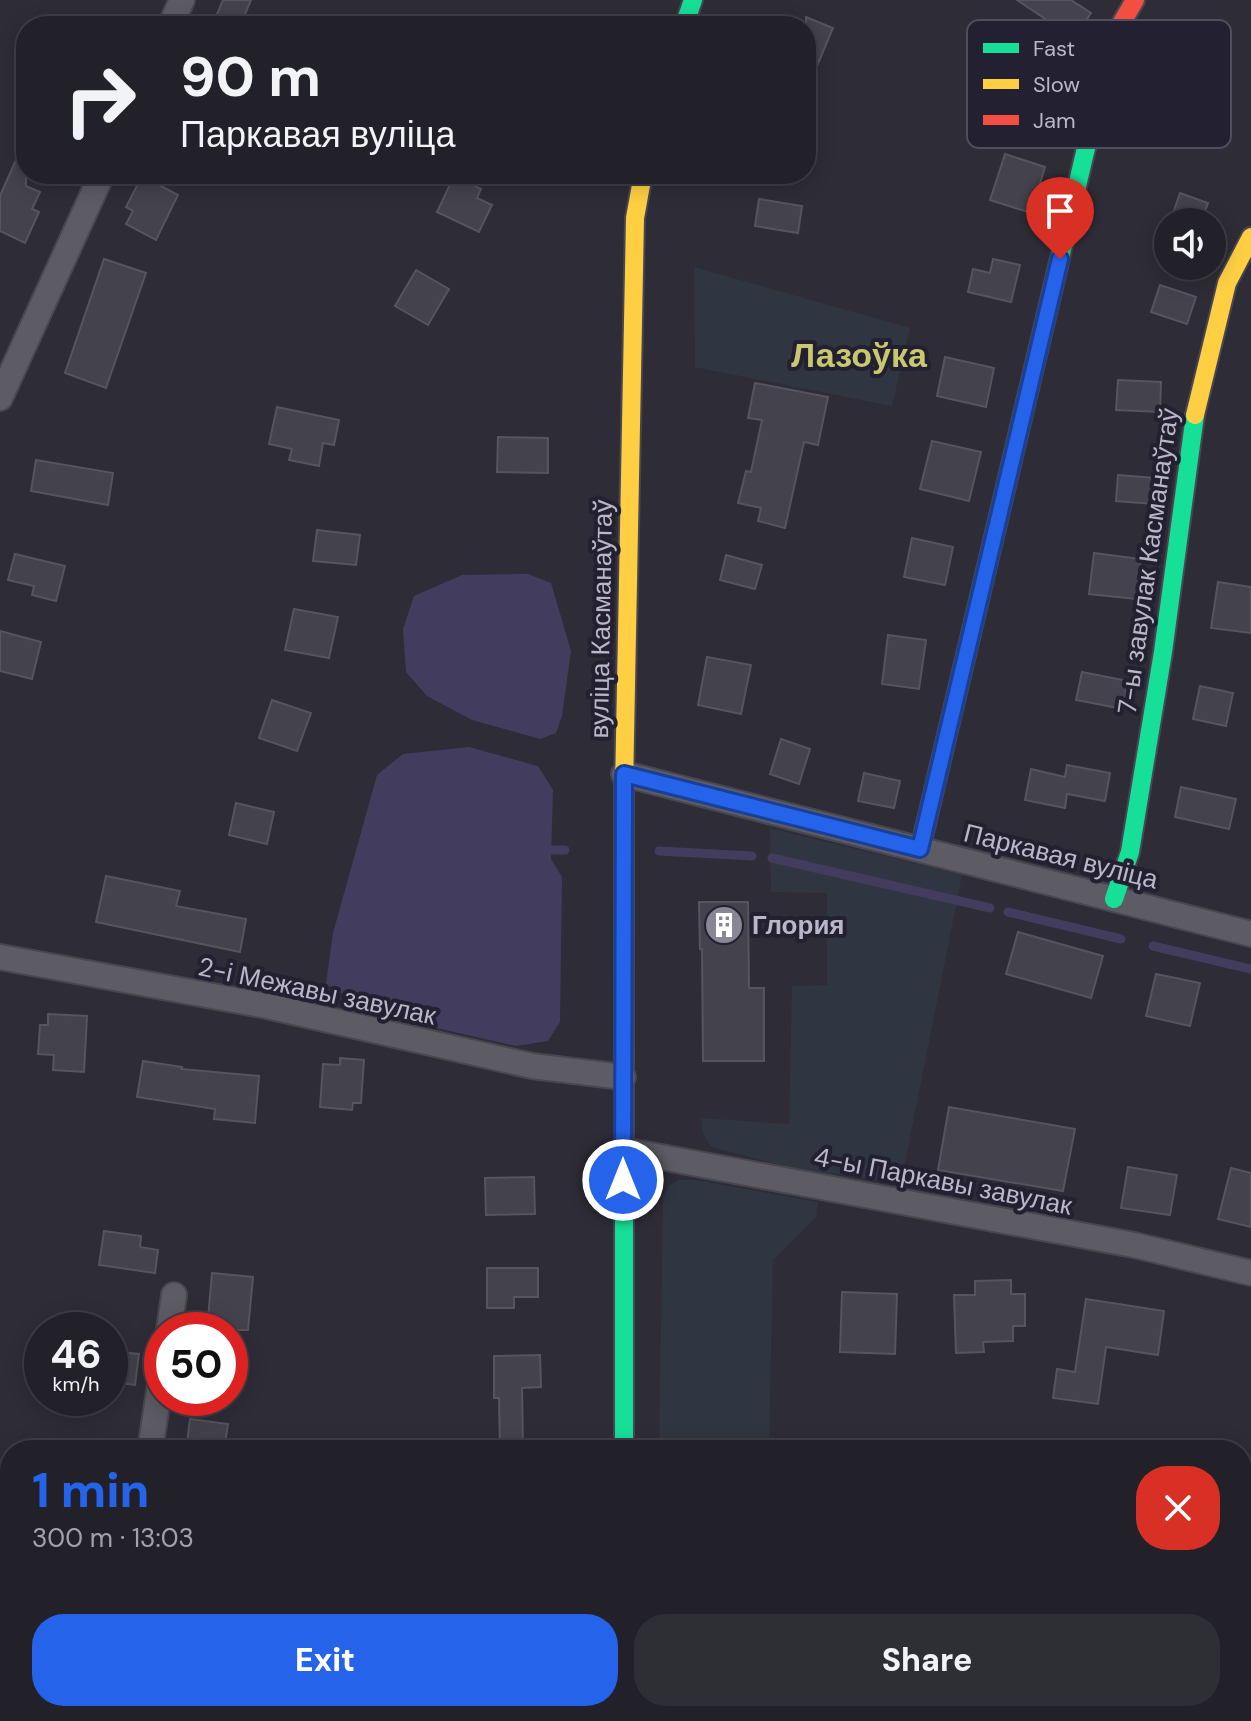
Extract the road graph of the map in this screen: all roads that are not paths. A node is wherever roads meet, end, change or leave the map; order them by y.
1 (1135, 0) edge
2 (1123, 20) edge
3 (1086, 148) edge
4 (97, 184) edge
5 (641, 184) edge
6 (1251, 237) edge
7 (0, 398) edge
8 (624, 774) junction
9 (920, 849) junction
10 (1114, 899) junction
11 (1251, 934) edge
12 (0, 957) edge
13 (623, 1077) junction
14 (623, 1150) junction
15 (1251, 1273) edge
16 (174, 1295) dead end
17 (172, 1312) edge
18 (155, 1416) edge
19 (152, 1440) edge
20 (624, 1440) edge

1 - 2 street
3 - 9 street
4 - 7 street
5 - 8 street, вуліца Касманаўтаў
6 - 10 street, 7-ы завулак Касманаўтаў
8 - 9 street, Паркавая вуліца
8 - 13 street, вуліца Касманаўтаў
9 - 10 street, Паркавая вуліца
10 - 11 street, Паркавая вуліца
12 - 13 street, 2-і Межавы завулак
13 - 14 street, вуліца Касманаўтаў
14 - 15 street, 4-ы Паркавы завулак
14 - 20 street, вуліца Касманаўтаў
16 - 17 street
18 - 19 street

